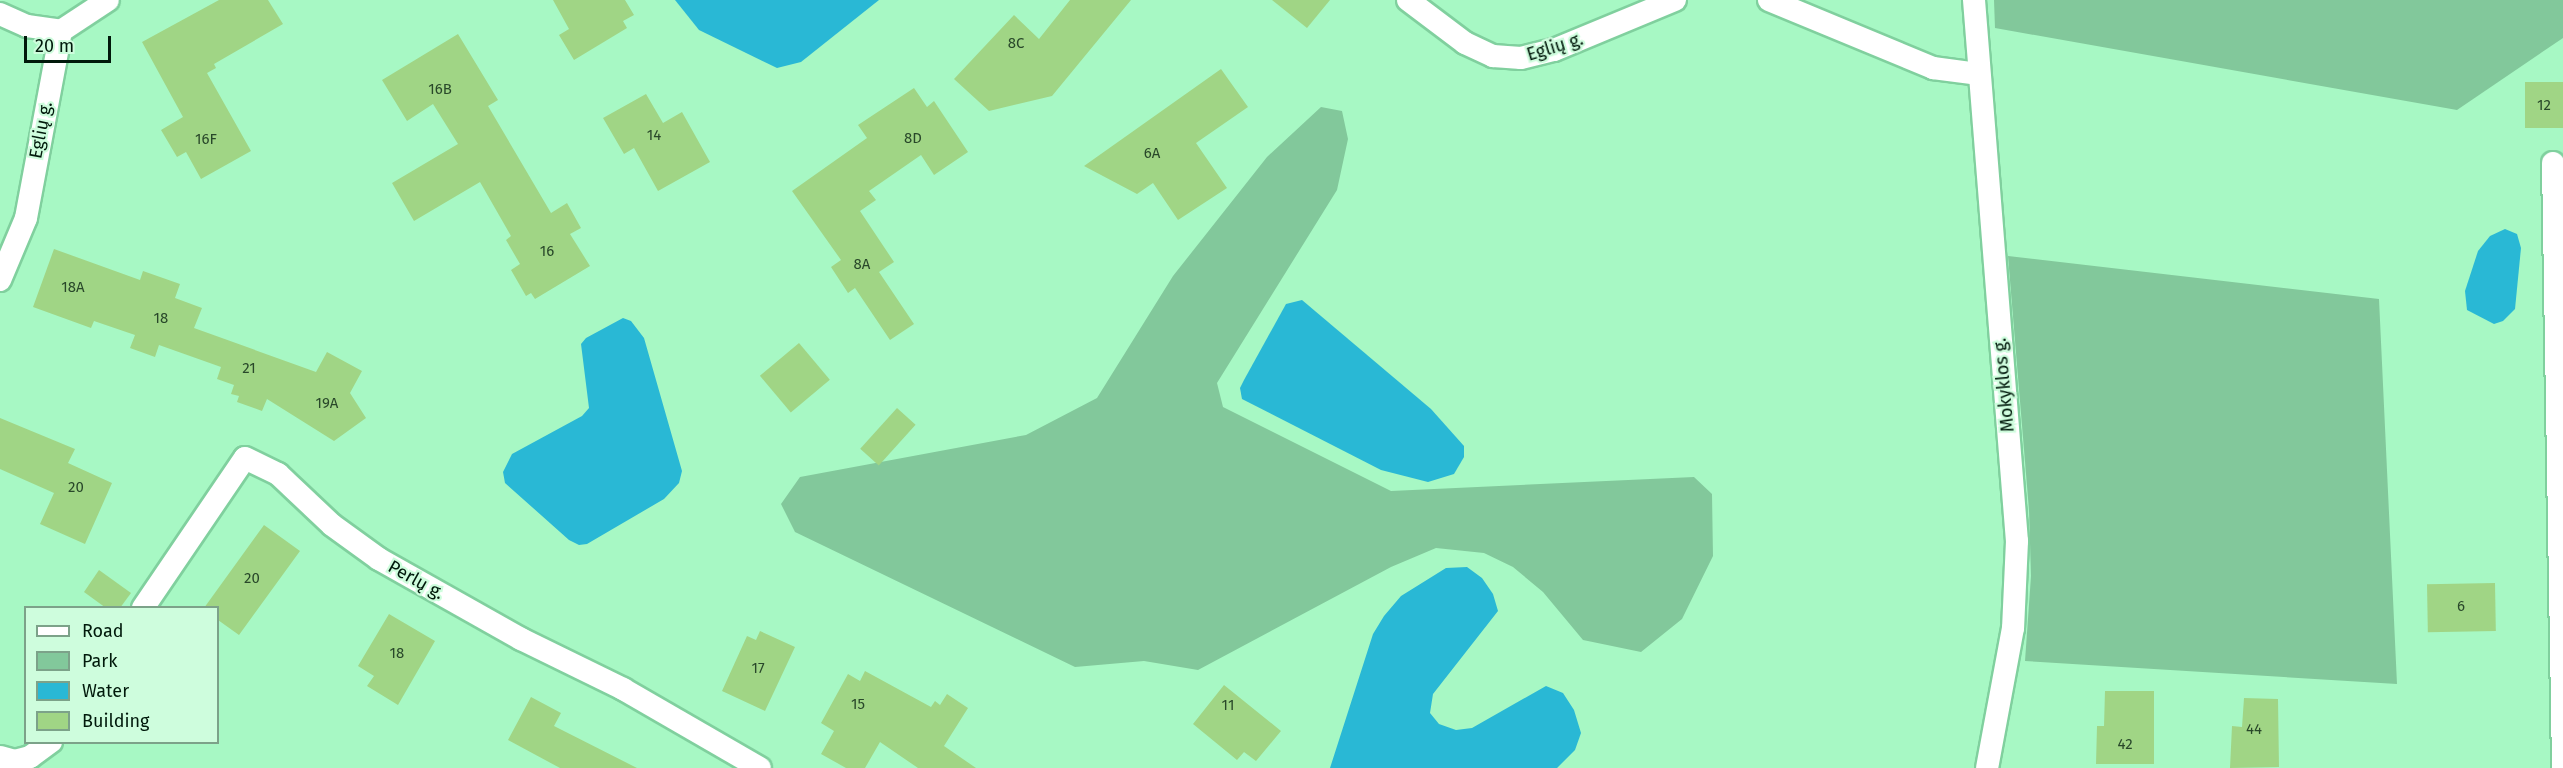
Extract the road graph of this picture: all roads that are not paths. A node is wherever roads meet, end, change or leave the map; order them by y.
1 (108, 0) edge
2 (1408, 0) edge
3 (1675, 0) edge
4 (1769, 0) edge
5 (1974, 0) edge
6 (0, 14) edge
7 (61, 30) junction
8 (1978, 74) junction
9 (2553, 163) dead end
10 (0, 280) edge
11 (144, 606) edge
12 (48, 744) edge
13 (0, 757) edge
14 (760, 768) edge
15 (1987, 768) edge
16 (2563, 768) edge

1 - 7 street
2 - 3 street, Eglių g.
4 - 8 street
5 - 8 street, Mokyklos g.
6 - 7 street
7 - 10 street, Eglių g.
8 - 15 street, Mokyklos g.
9 - 16 street
11 - 14 street, Perlų g.
12 - 13 street

